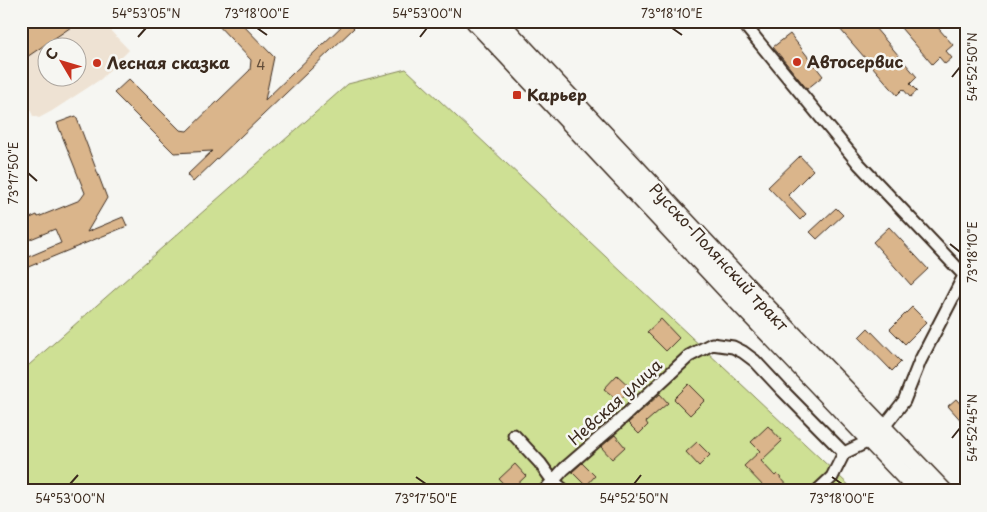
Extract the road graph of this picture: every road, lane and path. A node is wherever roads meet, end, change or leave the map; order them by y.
1 (475, 21) edge
2 (498, 21) edge
3 (743, 21) edge
4 (965, 274) edge
5 (877, 434) junction
6 (514, 435) dead end
7 (844, 453) junction
8 (554, 481) junction
9 (544, 491) edge
10 (565, 491) edge
11 (817, 491) edge
12 (919, 491) edge
13 (943, 491) edge

1 - 5 main road, Русско-Полянский тракт
2 - 5 main road, Русско-Полянский тракт
3 - 4 street
4 - 5 street
5 - 7 street
5 - 12 main road, Русско-Полянский тракт
5 - 13 main road, Русско-Полянский тракт
6 - 8 street
7 - 8 street, Невская улица
7 - 11 street
8 - 9 street, Невская улица
8 - 10 street

